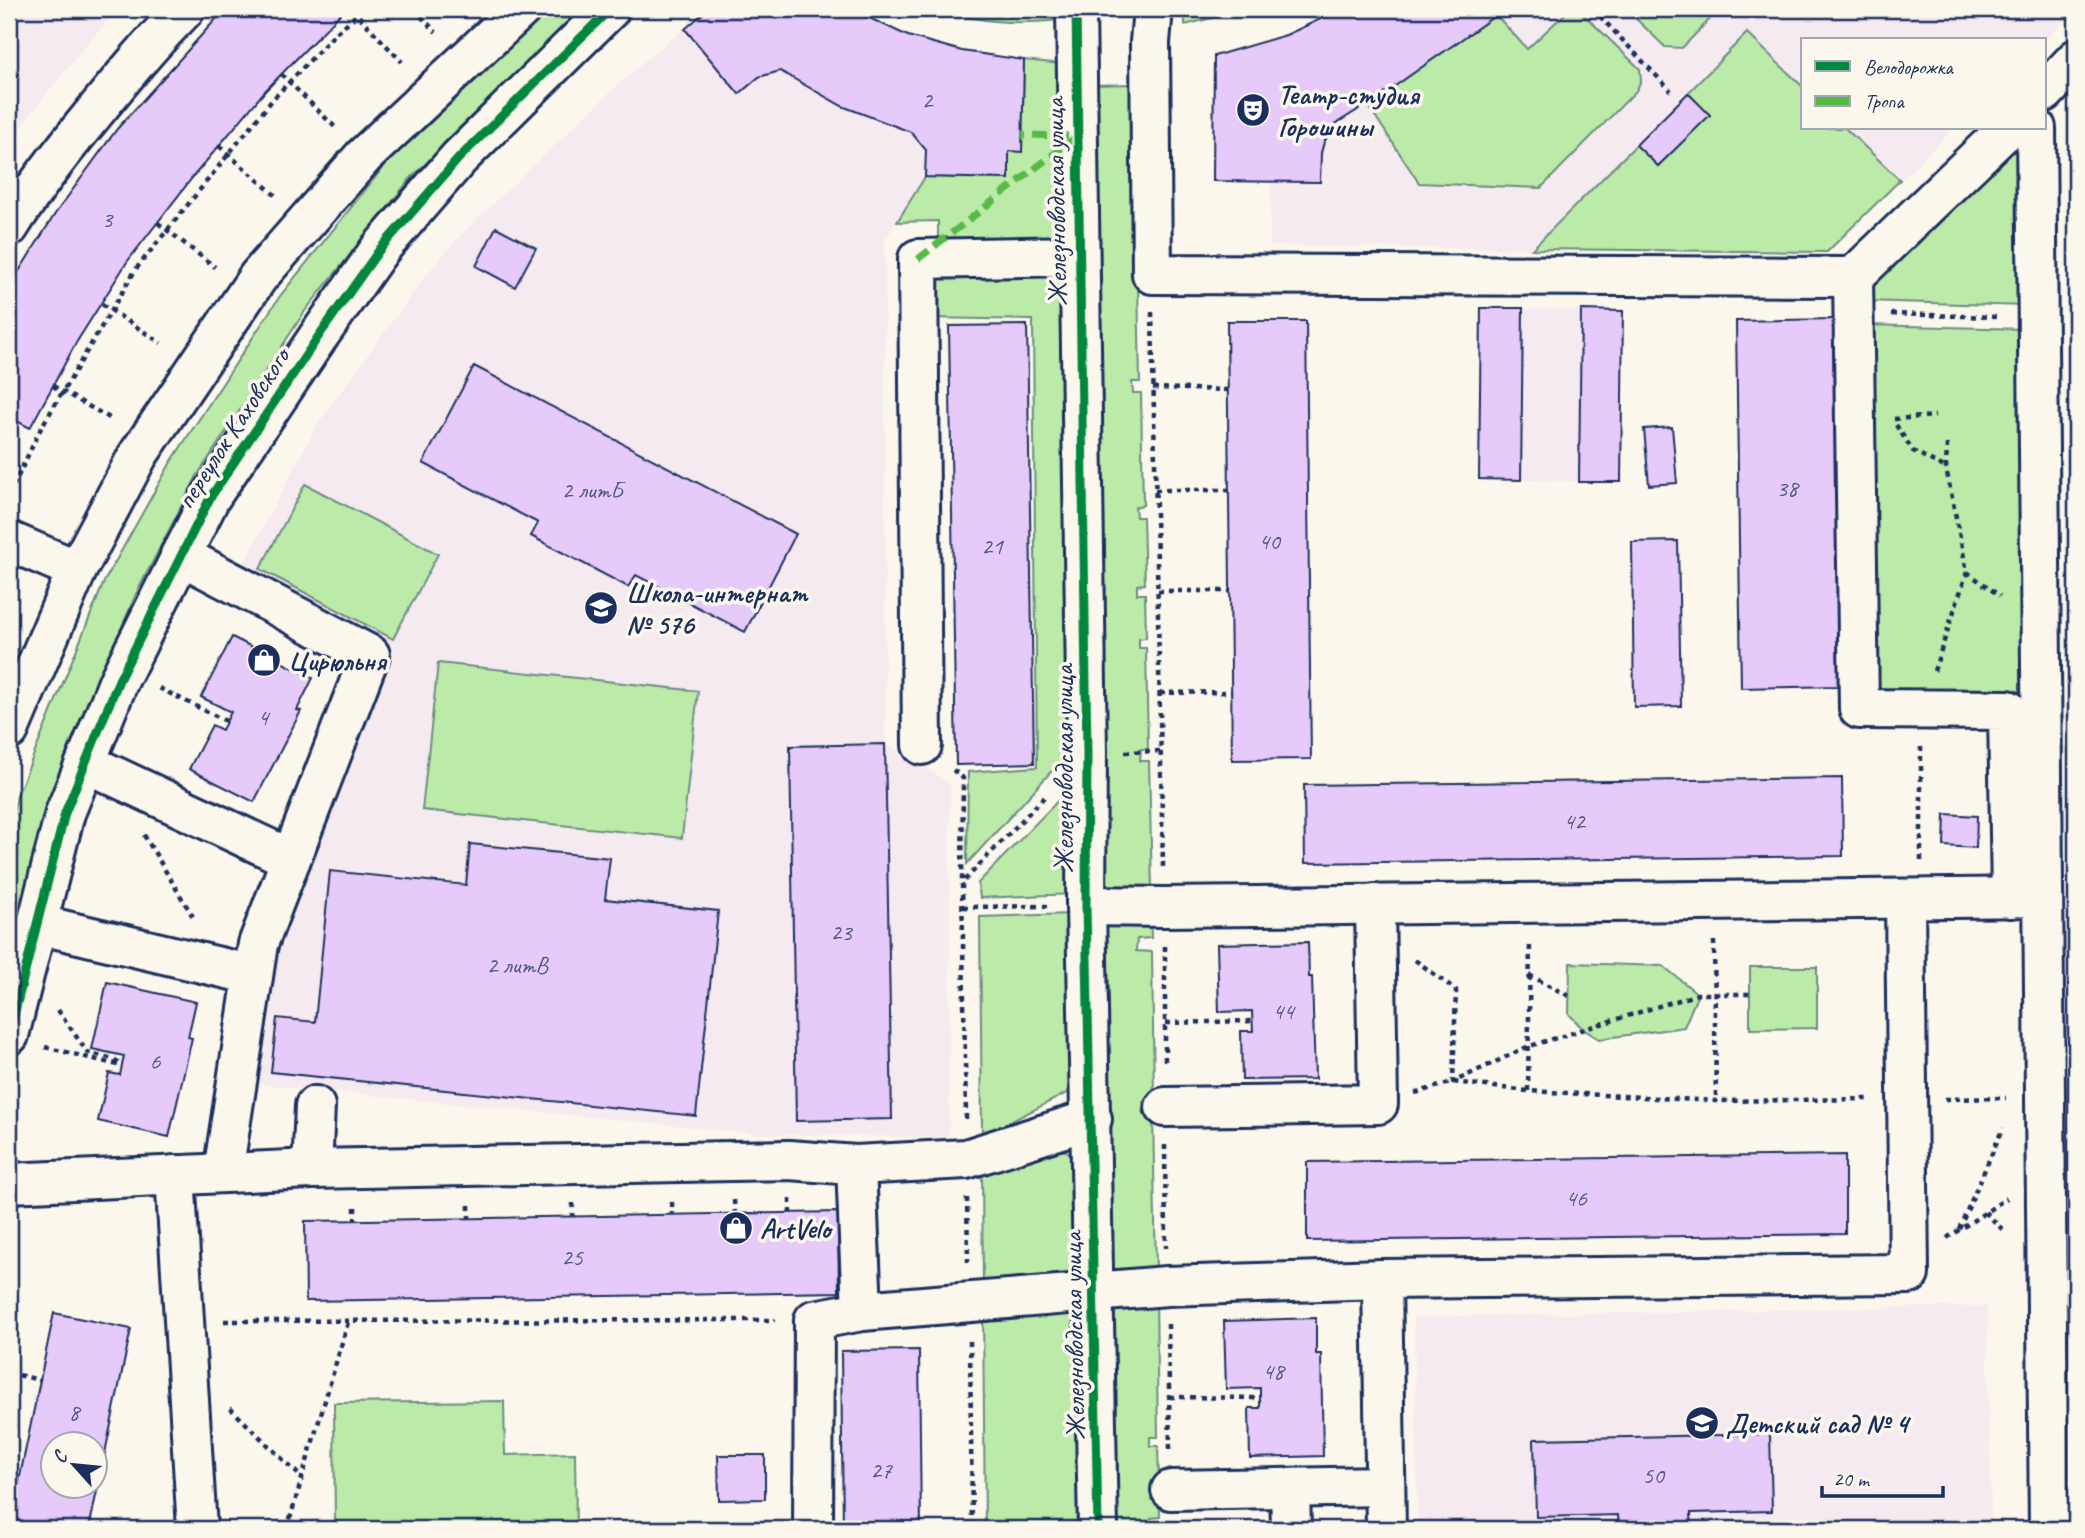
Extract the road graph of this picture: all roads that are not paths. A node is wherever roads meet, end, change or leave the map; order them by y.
1 (185, 9) edge
2 (521, 9) edge
3 (1076, 9) edge
4 (1153, 9) edge
5 (593, 14) edge
6 (2076, 59) edge
7 (2046, 91) edge
8 (2006, 130) edge
9 (2036, 130) edge
10 (9, 227) edge
11 (1079, 256) junction
12 (1853, 295) junction
13 (9, 541) edge
14 (180, 555) junction
15 (77, 570) junction
16 (9, 730) edge
17 (922, 745) road end
18 (86, 763) junction
19 (291, 859) junction
20 (2027, 897) junction
21 (1913, 899) junction
22 (1086, 906) junction
23 (1375, 917) junction
24 (58, 929) dead end
25 (239, 972) junction
26 (16, 1032) edge
27 (315, 1106) dead end
28 (1165, 1107) dead end
29 (1092, 1119) junction
30 (856, 1164) junction
31 (312, 1170) junction
32 (223, 1172) junction
33 (175, 1175) junction
34 (9, 1183) edge
35 (1382, 1279) junction
36 (1095, 1291) junction
37 (862, 1311) junction
38 (1385, 1486) junction
39 (1290, 1488) junction
40 (1171, 1490) dead end
41 (197, 1529) edge
42 (813, 1529) edge
43 (1098, 1529) edge
44 (1291, 1529) edge
45 (1386, 1529) edge
46 (2049, 1529) edge

1 - 10 street
2 - 15 street
3 - 11 street, Железноводская улица
4 - 12 street
5 - 14 street, переулок Каховского
6 - 7 street
8 - 12 street
9 - 20 street
11 - 17 street
11 - 22 street, Железноводская улица
12 - 20 street
13 - 15 street
14 - 18 street, переулок Каховского
14 - 19 street
15 - 16 street
18 - 19 street
18 - 26 street, переулок Каховского
19 - 25 street
20 - 21 street
20 - 46 street
21 - 23 street
21 - 35 street
22 - 23 street
22 - 29 street, Железноводская улица
23 - 28 street
24 - 25 street
25 - 32 street
27 - 31 street
29 - 30 street
29 - 36 street, Железноводская улица
30 - 31 street
30 - 37 street
31 - 32 street
32 - 33 street
33 - 34 street
33 - 41 street
35 - 36 street
35 - 38 street
36 - 37 street
36 - 43 street, Железноводская улица
37 - 42 street
38 - 39 street
38 - 45 street
39 - 40 street
39 - 44 street

